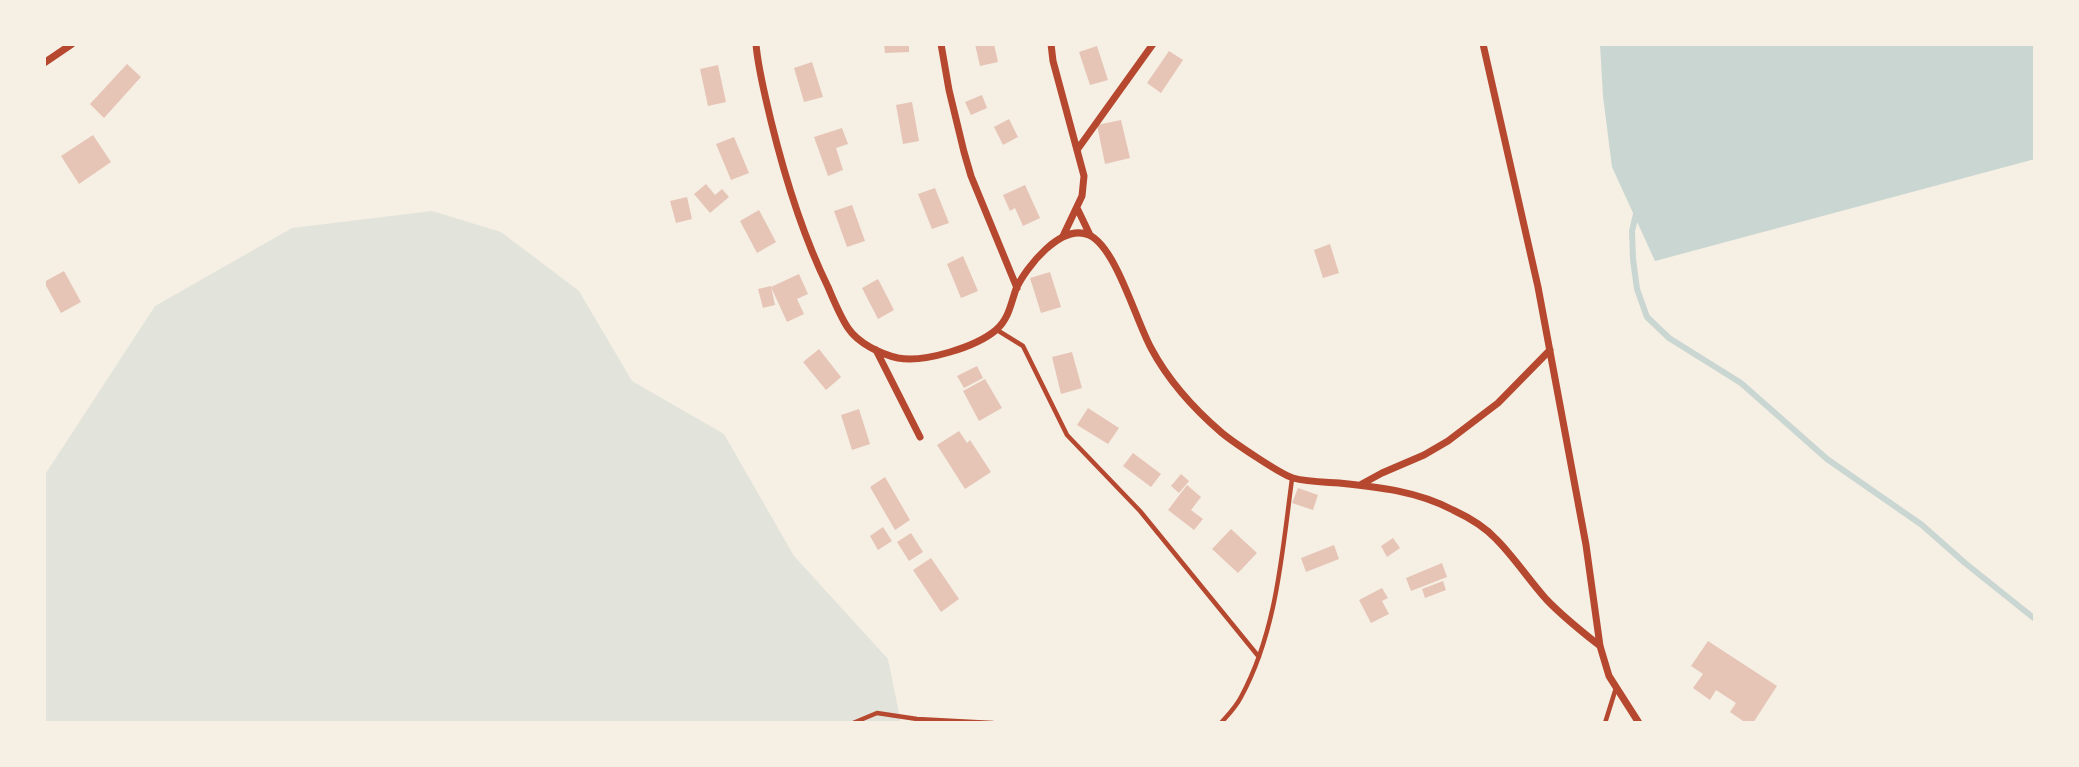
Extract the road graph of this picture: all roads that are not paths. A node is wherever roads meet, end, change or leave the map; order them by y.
1 (72, 44) edge
2 (755, 44) edge
3 (941, 44) edge
4 (1051, 44) edge
5 (1153, 44) edge
6 (1483, 44) edge
7 (44, 63) edge
8 (1077, 150) junction
9 (1077, 208) junction
10 (1090, 235) junction
11 (1063, 236) junction
12 (1010, 271) junction
13 (1026, 273) junction
14 (1017, 288) junction
15 (997, 330) junction
16 (876, 349) junction
17 (1550, 350) junction
18 (920, 437) dead end
19 (1292, 478) junction
20 (1359, 485) junction
21 (1600, 646) junction
22 (1259, 657) junction
23 (1616, 688) junction
24 (853, 723) edge
25 (993, 723) edge
26 (1221, 723) edge
27 (1605, 723) edge
28 (1639, 723) edge

1 - 7 street
2 - 16 street
3 - 12 street
4 - 8 street
5 - 8 street
6 - 17 street
8 - 9 street
9 - 10 street
9 - 11 street
10 - 11 street
10 - 19 street
11 - 13 street
12 - 13 street
12 - 14 street
13 - 14 street
14 - 15 street
15 - 16 street
15 - 22 lane
16 - 18 street
17 - 20 street
17 - 21 street
19 - 20 street
19 - 22 lane
20 - 21 street
21 - 23 street
22 - 26 lane
23 - 27 lane
23 - 28 street
24 - 25 lane

